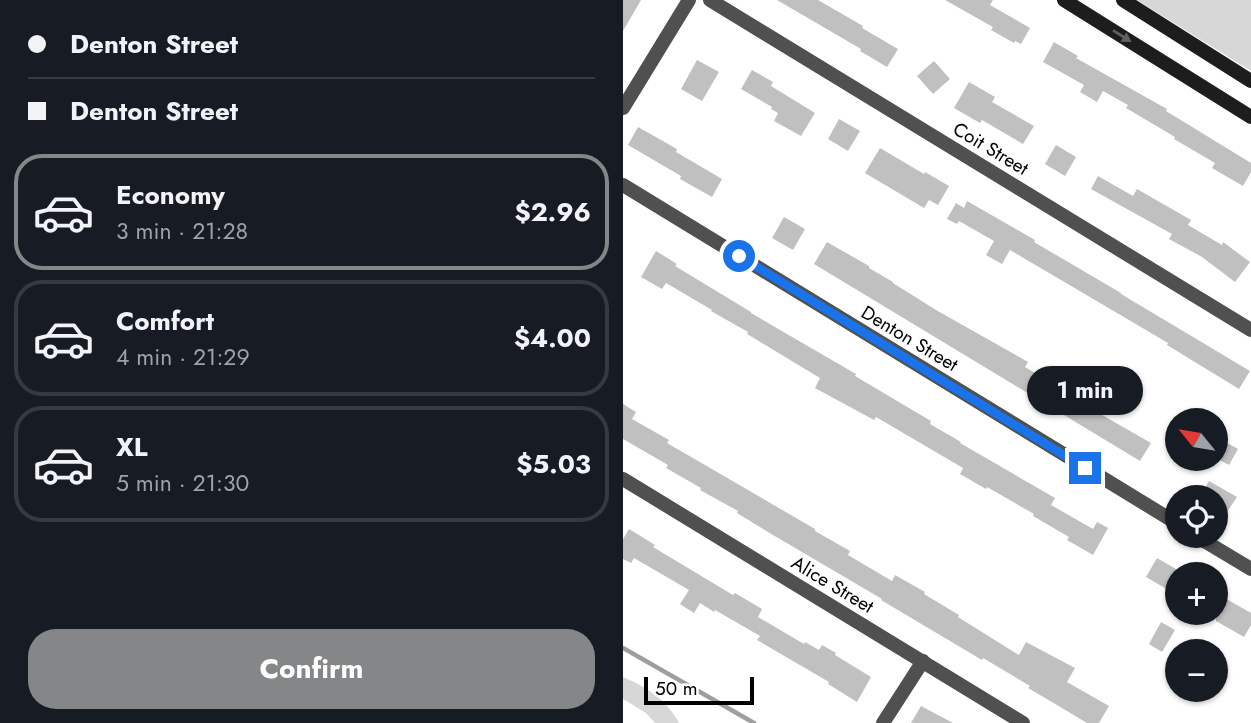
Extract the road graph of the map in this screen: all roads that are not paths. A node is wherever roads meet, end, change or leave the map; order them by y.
1 (689, 0) edge
2 (710, 0) edge
3 (1064, 0) edge
4 (1123, 0) edge
5 (1251, 81) edge
6 (623, 108) edge
7 (1251, 117) edge
8 (623, 185) edge
9 (1251, 330) edge
10 (623, 479) edge
11 (1165, 516) edge
12 (1216, 548) edge
13 (1251, 569) edge
14 (923, 661) junction
15 (883, 723) edge
16 (1023, 723) edge

1 - 6 street
2 - 9 street, Coit Street
3 -> 7 main road
4 - 5 main road
8 - 11 street, Denton Street
10 - 14 street, Alice Street
12 - 13 street
14 - 15 street
14 - 16 street, Alice Street

